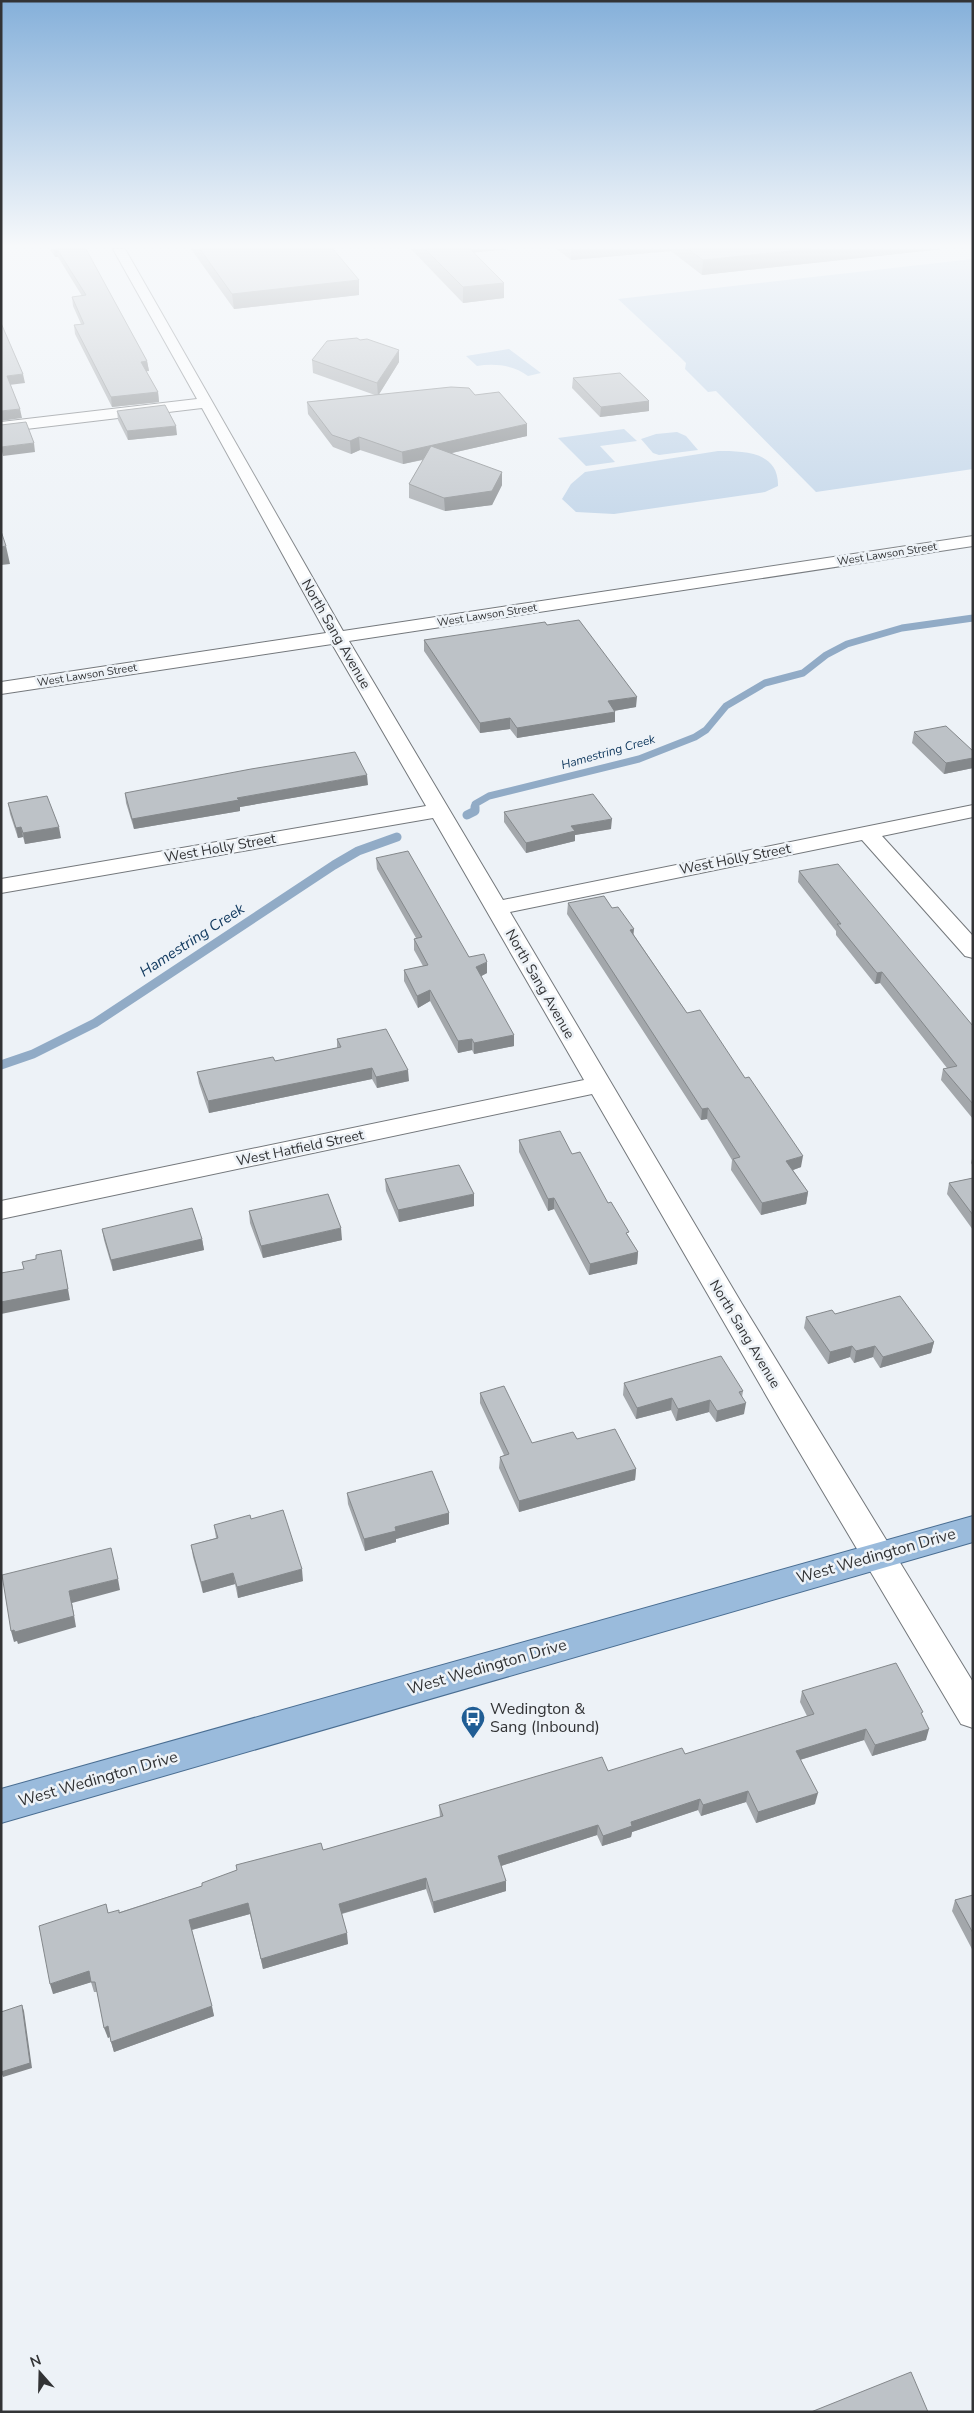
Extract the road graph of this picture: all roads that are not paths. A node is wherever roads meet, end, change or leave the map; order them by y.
1 (184, 362) edge
2 (204, 403) junction
3 (1, 427) edge
4 (973, 541) edge
5 (338, 637) junction
6 (1, 688) edge
7 (439, 810) junction
8 (973, 811) edge
9 (867, 832) junction
10 (1, 886) edge
11 (496, 908) junction
12 (973, 950) edge
13 (598, 1085) junction
14 (1, 1210) edge
15 (973, 1529) edge
16 (876, 1556) junction
17 (973, 1713) edge
18 (1, 1806) edge

1 - 2 street, North Sang Avenue
2 - 3 street
2 - 5 street, North Sang Avenue
4 - 5 street, West Lawson Street
5 - 6 street, West Lawson Street
5 - 7 street, North Sang Avenue
7 - 10 street, West Holly Street
7 - 11 street, North Sang Avenue
8 - 9 street, West Holly Street
9 - 11 street, West Holly Street
9 - 12 street
11 - 13 street, North Sang Avenue
13 - 14 street, West Hatfield Street
13 - 16 street, North Sang Avenue
15 - 16 main road, West Wedington Drive
16 - 17 street, North Sang Avenue
16 - 18 main road, West Wedington Drive

